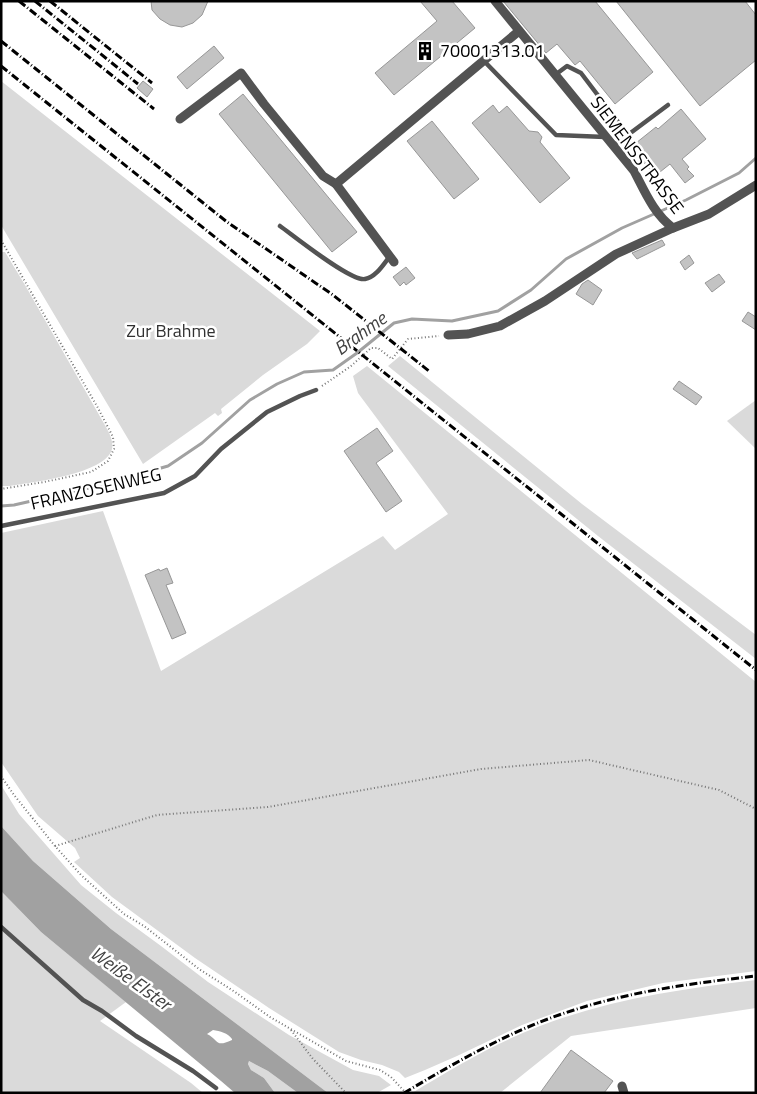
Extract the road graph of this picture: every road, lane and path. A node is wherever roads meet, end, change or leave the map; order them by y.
1 (495, 1) edge
2 (519, 30) junction
3 (484, 60) junction
4 (556, 75) junction
5 (668, 105) dead end
6 (180, 119) dead end
7 (628, 135) junction
8 (606, 137) junction
9 (614, 146) junction
10 (336, 184) junction
11 (752, 187) edge
12 (280, 226) dead end
13 (670, 226) junction
14 (1, 240) edge
15 (392, 259) joint
16 (448, 335) joint
17 (316, 390) joint
18 (1, 488) edge
19 (1, 526) edge
20 (1, 776) edge
21 (756, 809) edge
22 (55, 846) junction
23 (1, 927) edge
24 (289, 1028) junction
25 (216, 1088) dead end
26 (346, 1093) edge
27 (406, 1093) edge

1 - 2 street, SIEMENSSTRASSE
2 - 3 street
2 - 4 street, SIEMENSSTRASSE
3 - 8 lane
3 - 10 street
4 - 7 lane
4 - 8 street, SIEMENSSTRASSE
5 - 7 lane
6 - 10 street
7 - 9 lane
8 - 9 street, SIEMENSSTRASSE
9 - 13 street, SIEMENSSTRASSE
10 - 15 street
11 - 13 street
12 - 15 lane
13 - 16 street
14 - 18 path
16 - 17 path
17 - 19 lane, FRANZOSENWEG
20 - 22 path
21 - 22 path
22 - 24 path
23 - 25 lane
24 - 26 path
24 - 27 path

